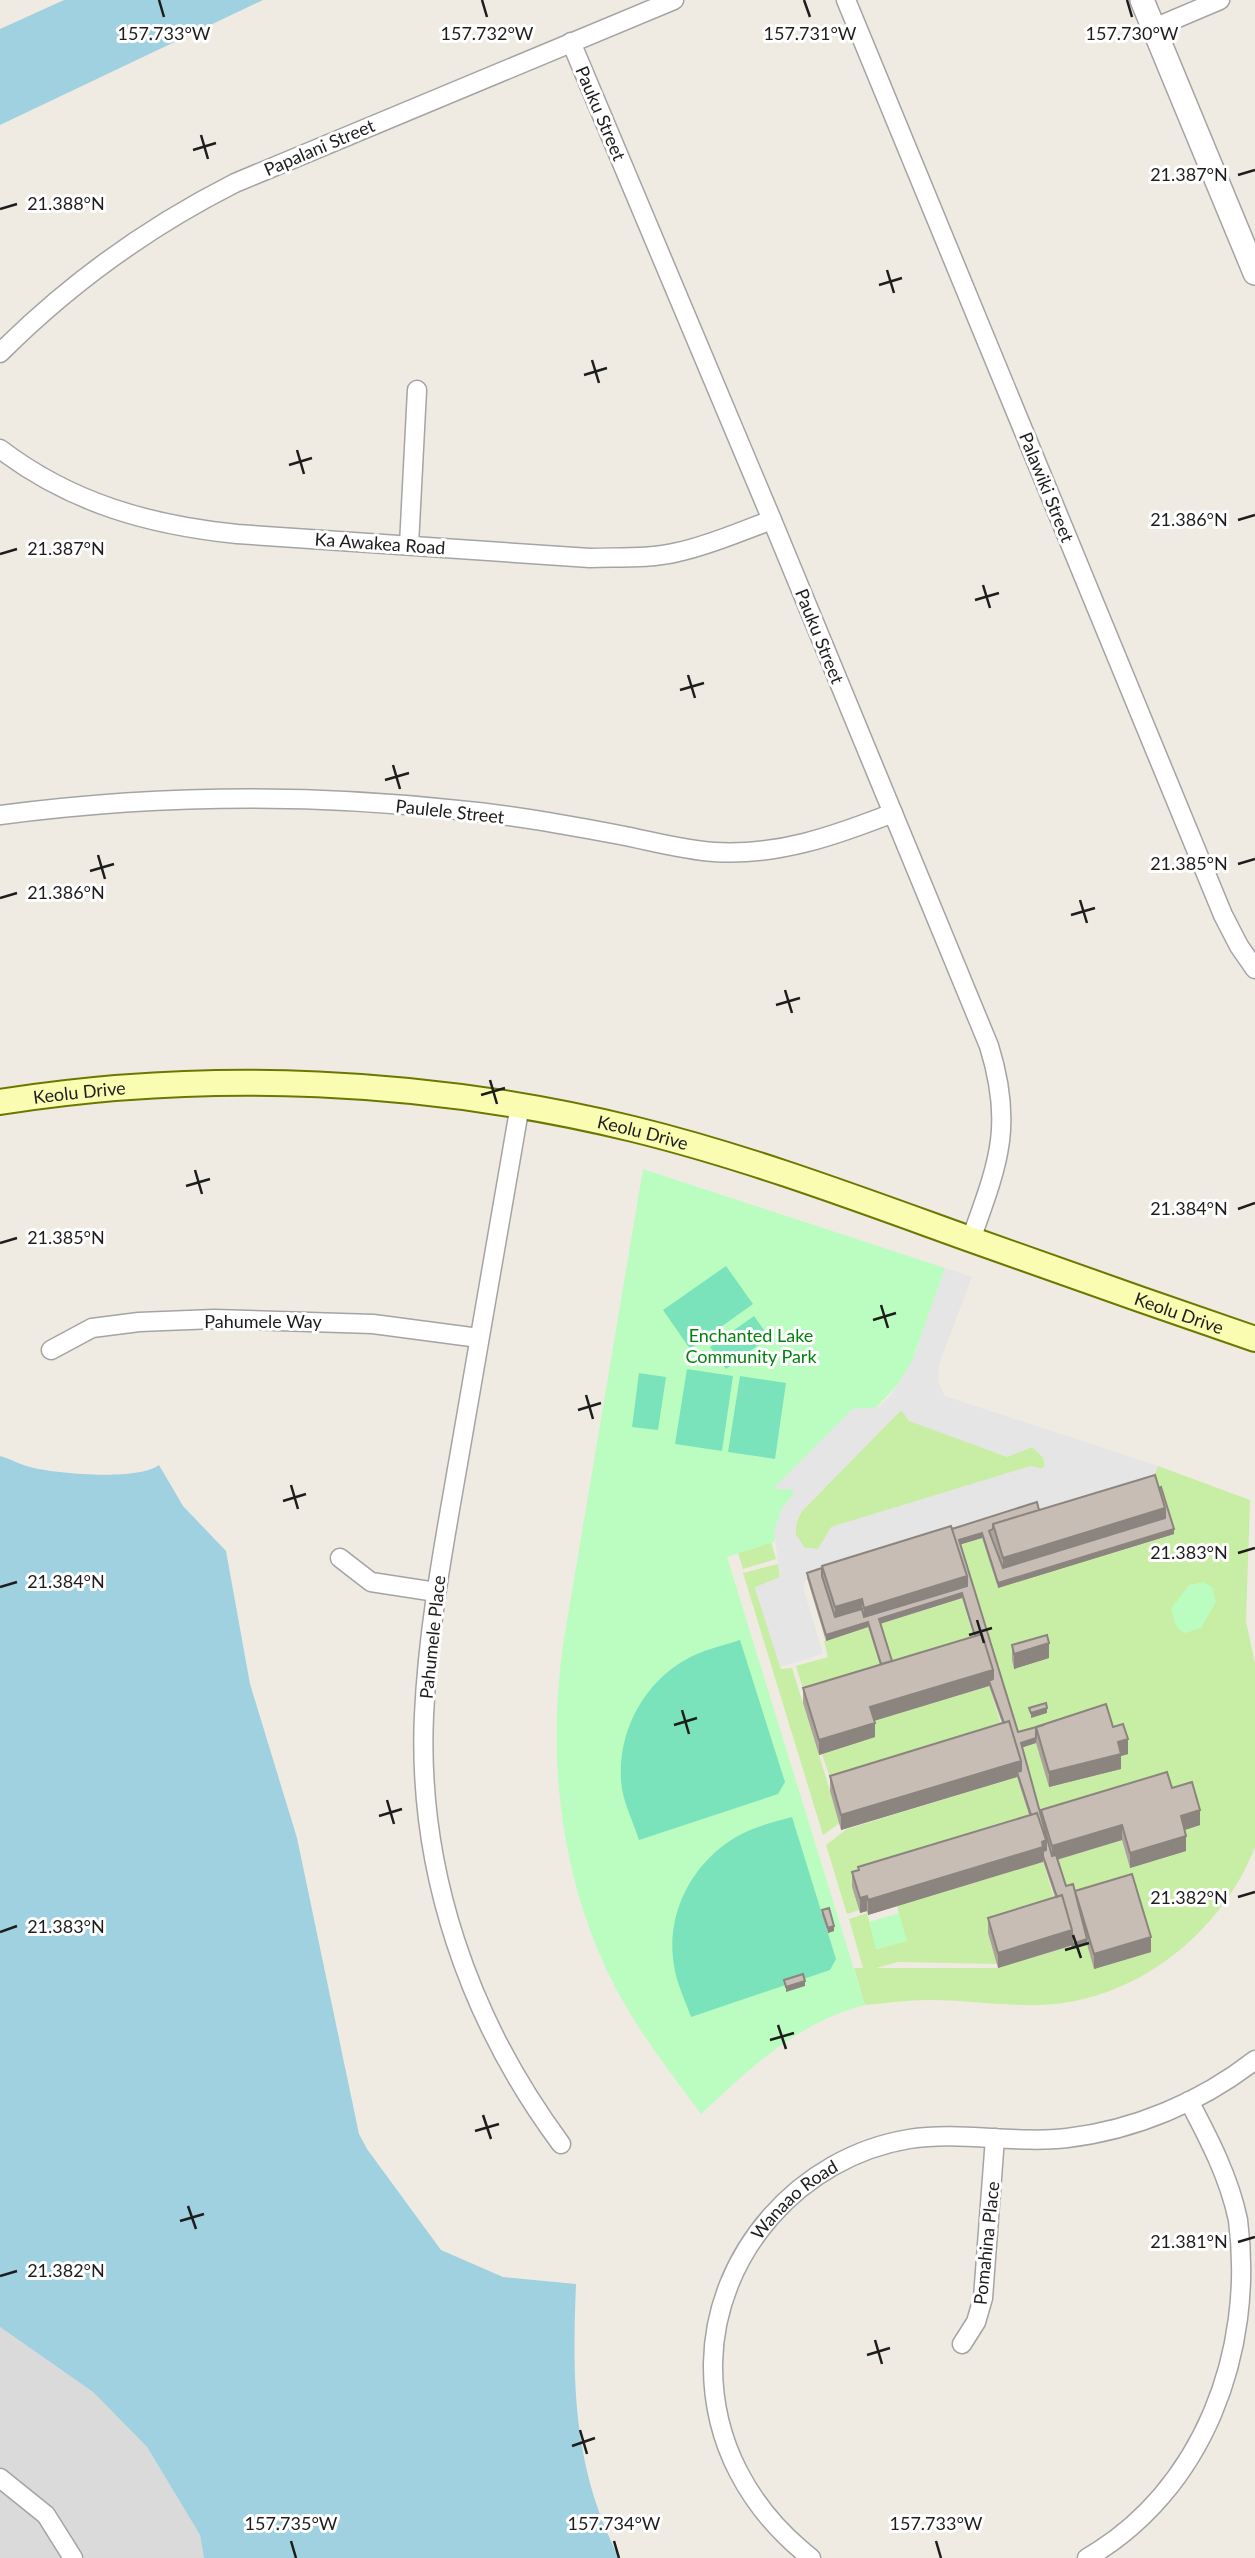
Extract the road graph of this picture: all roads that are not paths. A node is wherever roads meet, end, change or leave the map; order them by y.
1 (674, 0) edge
2 (846, 0) edge
3 (1142, 0) edge
4 (1220, 0) edge
5 (1154, 28) junction
6 (571, 42) junction
7 (1255, 272) edge
8 (0, 354) edge
9 (417, 390) dead end
10 (0, 449) edge
11 (772, 520) junction
12 (409, 545) junction
13 (892, 813) junction
14 (0, 814) edge
15 (1255, 969) edge
16 (0, 1102) edge
17 (520, 1105) junction
18 (971, 1239) junction
19 (479, 1338) junction
20 (1255, 1339) edge
21 (51, 1350) dead end
22 (340, 1558) dead end
23 (436, 1592) junction
24 (1255, 2060) edge
25 (1189, 2102) junction
26 (995, 2138) junction
27 (561, 2144) dead end
28 (962, 2344) dead end
29 (0, 2479) edge
30 (73, 2558) edge
31 (811, 2558) edge
32 (1087, 2558) edge

1 - 6 street, Papalani Street
2 - 15 street, Palawiki Street
3 - 5 street
4 - 5 street
5 - 7 street
6 - 8 street, Papalani Street
6 - 11 street, Pauku Street
9 - 12 street
10 - 12 street, Ka Awakea Road
11 - 12 street, Ka Awakea Road
11 - 13 street, Pauku Street
13 - 14 street, Paulele Street
13 - 18 street, Pauku Street
16 - 17 main road, Keolu Drive
17 - 18 main road, Keolu Drive
17 - 19 street, Pahumele Place
18 - 20 main road, Keolu Drive
19 - 21 street, Pahumele Way
19 - 23 street, Pahumele Place
22 - 23 street
23 - 27 street, Pahumele Place
24 - 25 street, Wanaao Road
25 - 26 street, Wanaao Road
25 - 32 street
26 - 28 street, Pomahina Place
26 - 31 street, Wanaao Road
29 - 30 street

